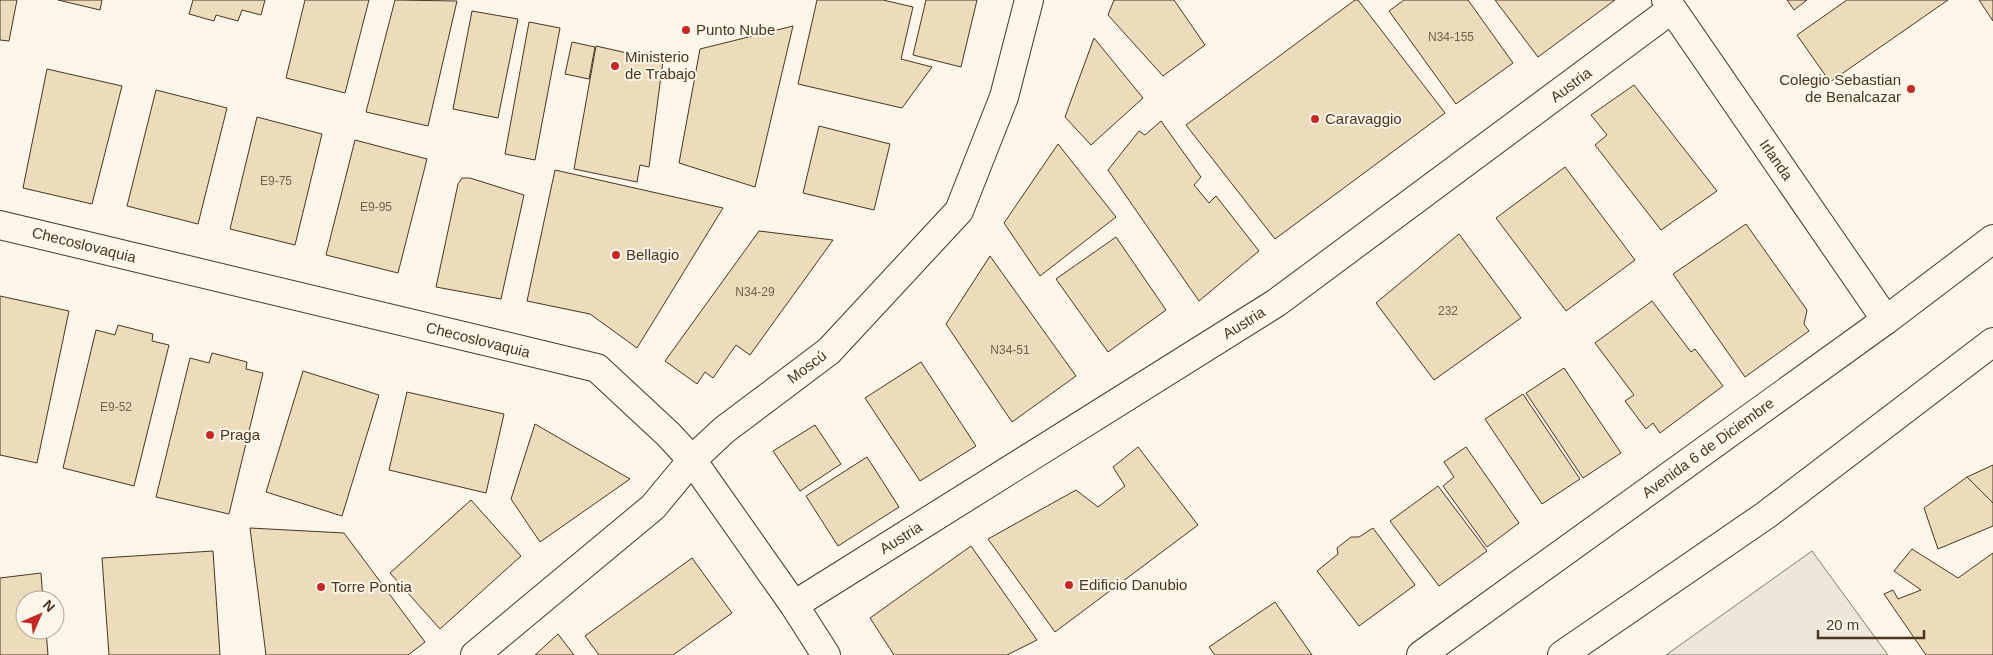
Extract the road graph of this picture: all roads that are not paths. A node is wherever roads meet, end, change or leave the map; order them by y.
1 (1029, 0) edge
2 (1669, 5) edge
3 (0, 225) edge
4 (1993, 239) edge
5 (1886, 320) junction
6 (1993, 342) edge
7 (692, 460) junction
8 (794, 605) junction
9 (475, 655) edge
10 (826, 655) edge
11 (1422, 655) edge
12 (1562, 655) edge

1 - 7 street, Moscú
2 - 5 street, Irlanda
2 - 8 street, Austria
3 - 7 street, Checoslovaquia
4 - 5 street, Avenida 6 de Diciembre
5 - 11 street, Avenida 6 de Diciembre
6 - 12 street
7 - 8 street, Checoslovaquia
7 - 9 street, Moscú
8 - 10 street, Checoslovaquia

